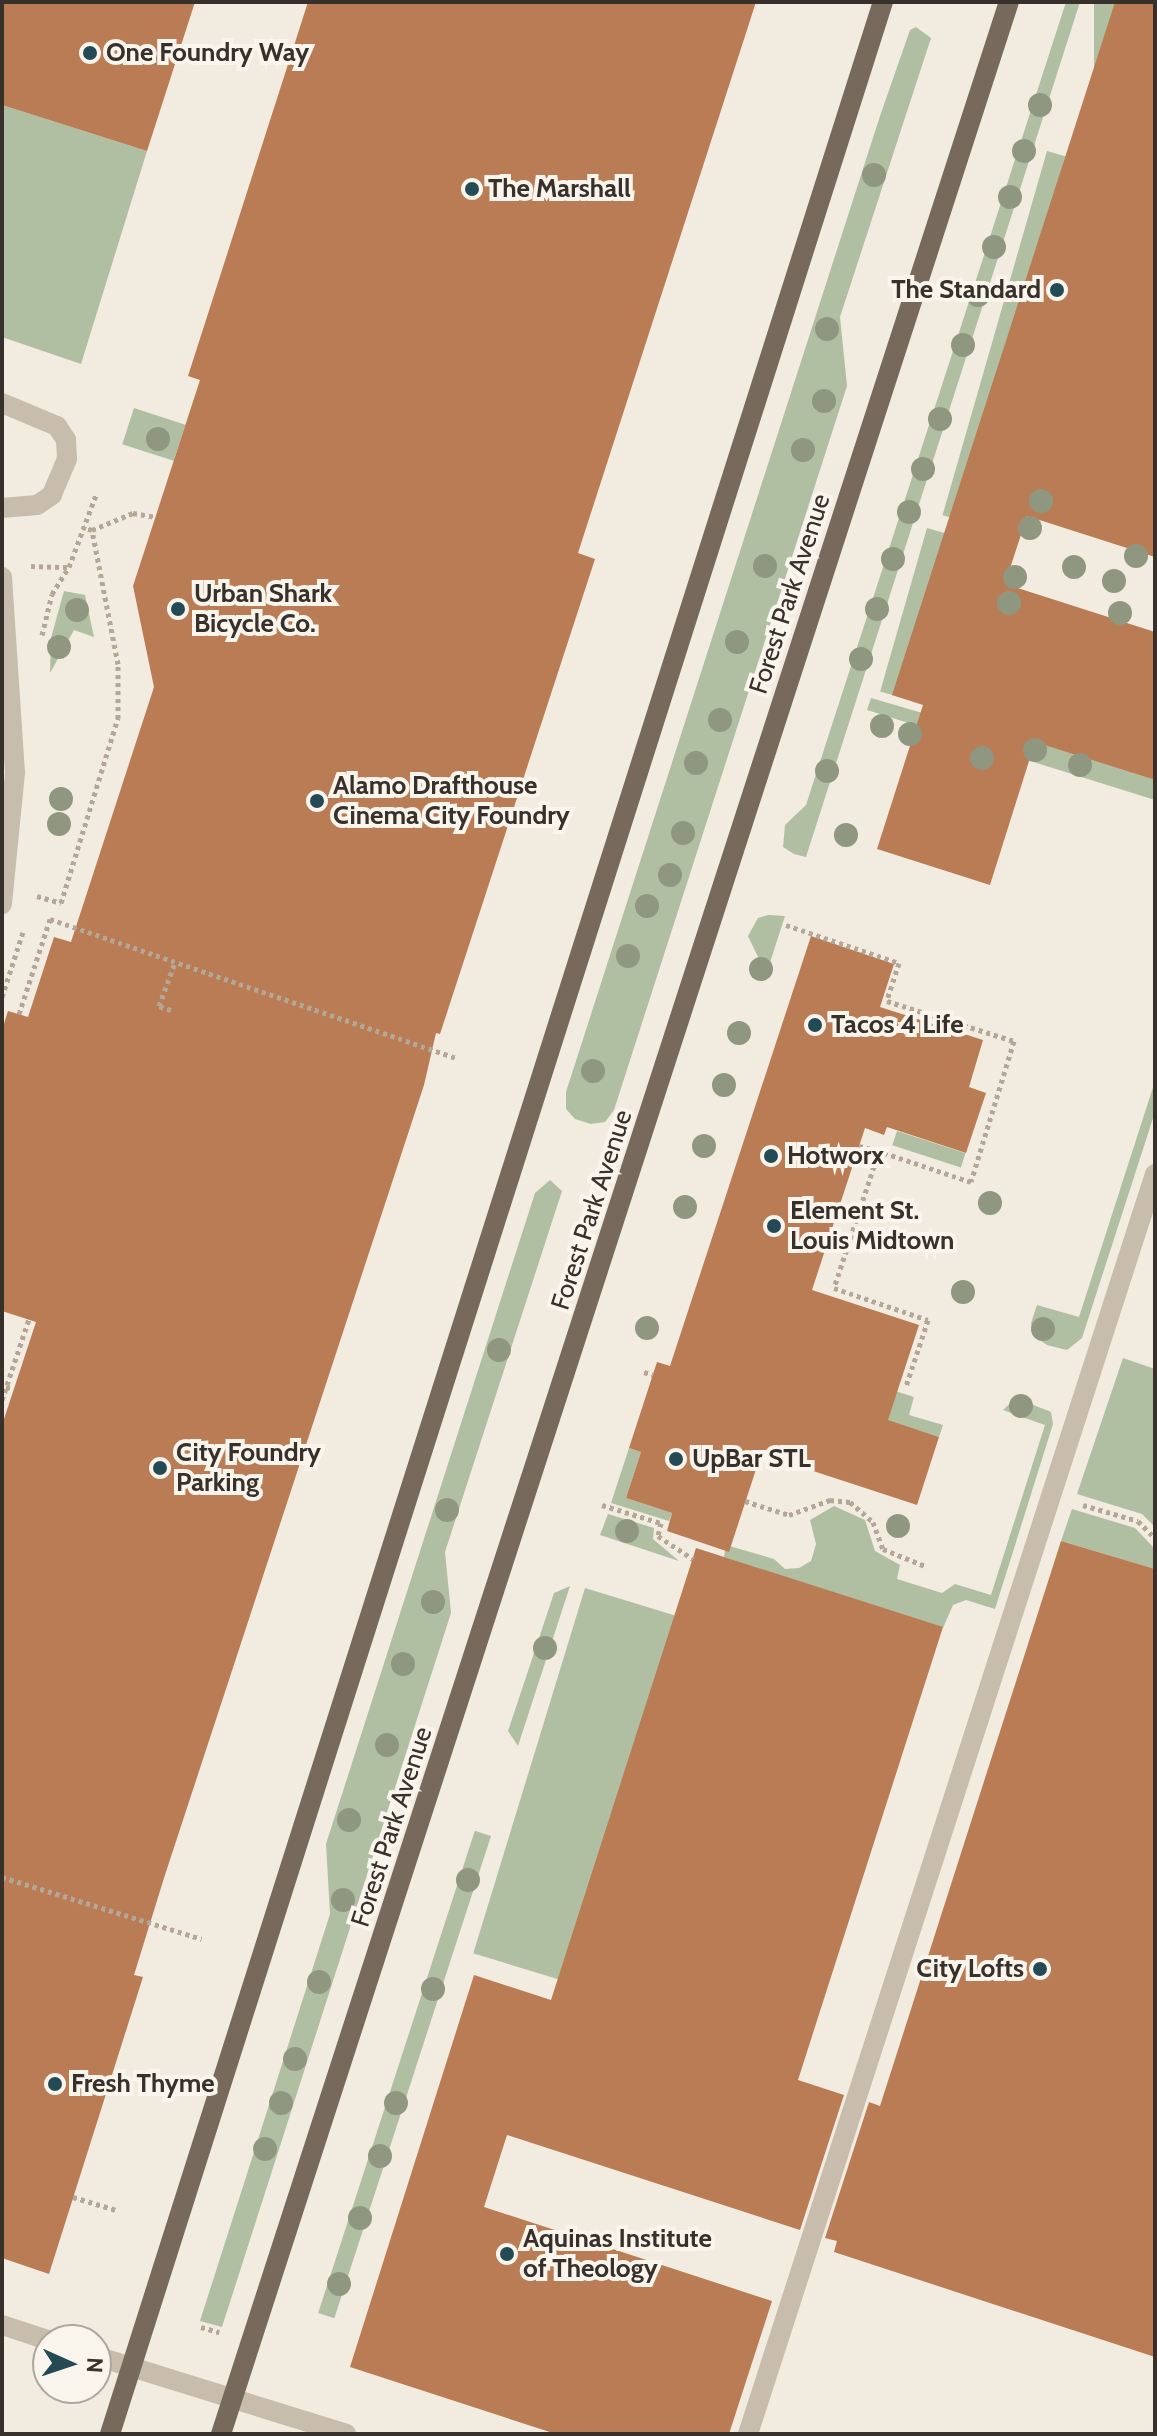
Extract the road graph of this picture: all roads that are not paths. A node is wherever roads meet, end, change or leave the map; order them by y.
1 (883, 2) edge
2 (1009, 2) edge
3 (2, 403) edge
4 (2, 508) edge
5 (2, 577) edge
6 (2, 904) edge
7 (1155, 1174) edge
8 (2, 2325) edge
9 (32, 2335) edge
10 (112, 2361) edge
11 (131, 2367) junction
12 (233, 2399) junction
13 (110, 2434) edge
14 (221, 2434) edge
15 (346, 2434) edge
16 (748, 2434) edge

1 - 11 main road
2 - 12 main road, Forest Park Avenue
3 - 4 street
5 - 6 street
7 - 16 street
8 - 9 street
10 - 11 street
11 - 12 street
11 - 13 main road
12 - 14 main road, Forest Park Avenue
12 - 15 street

